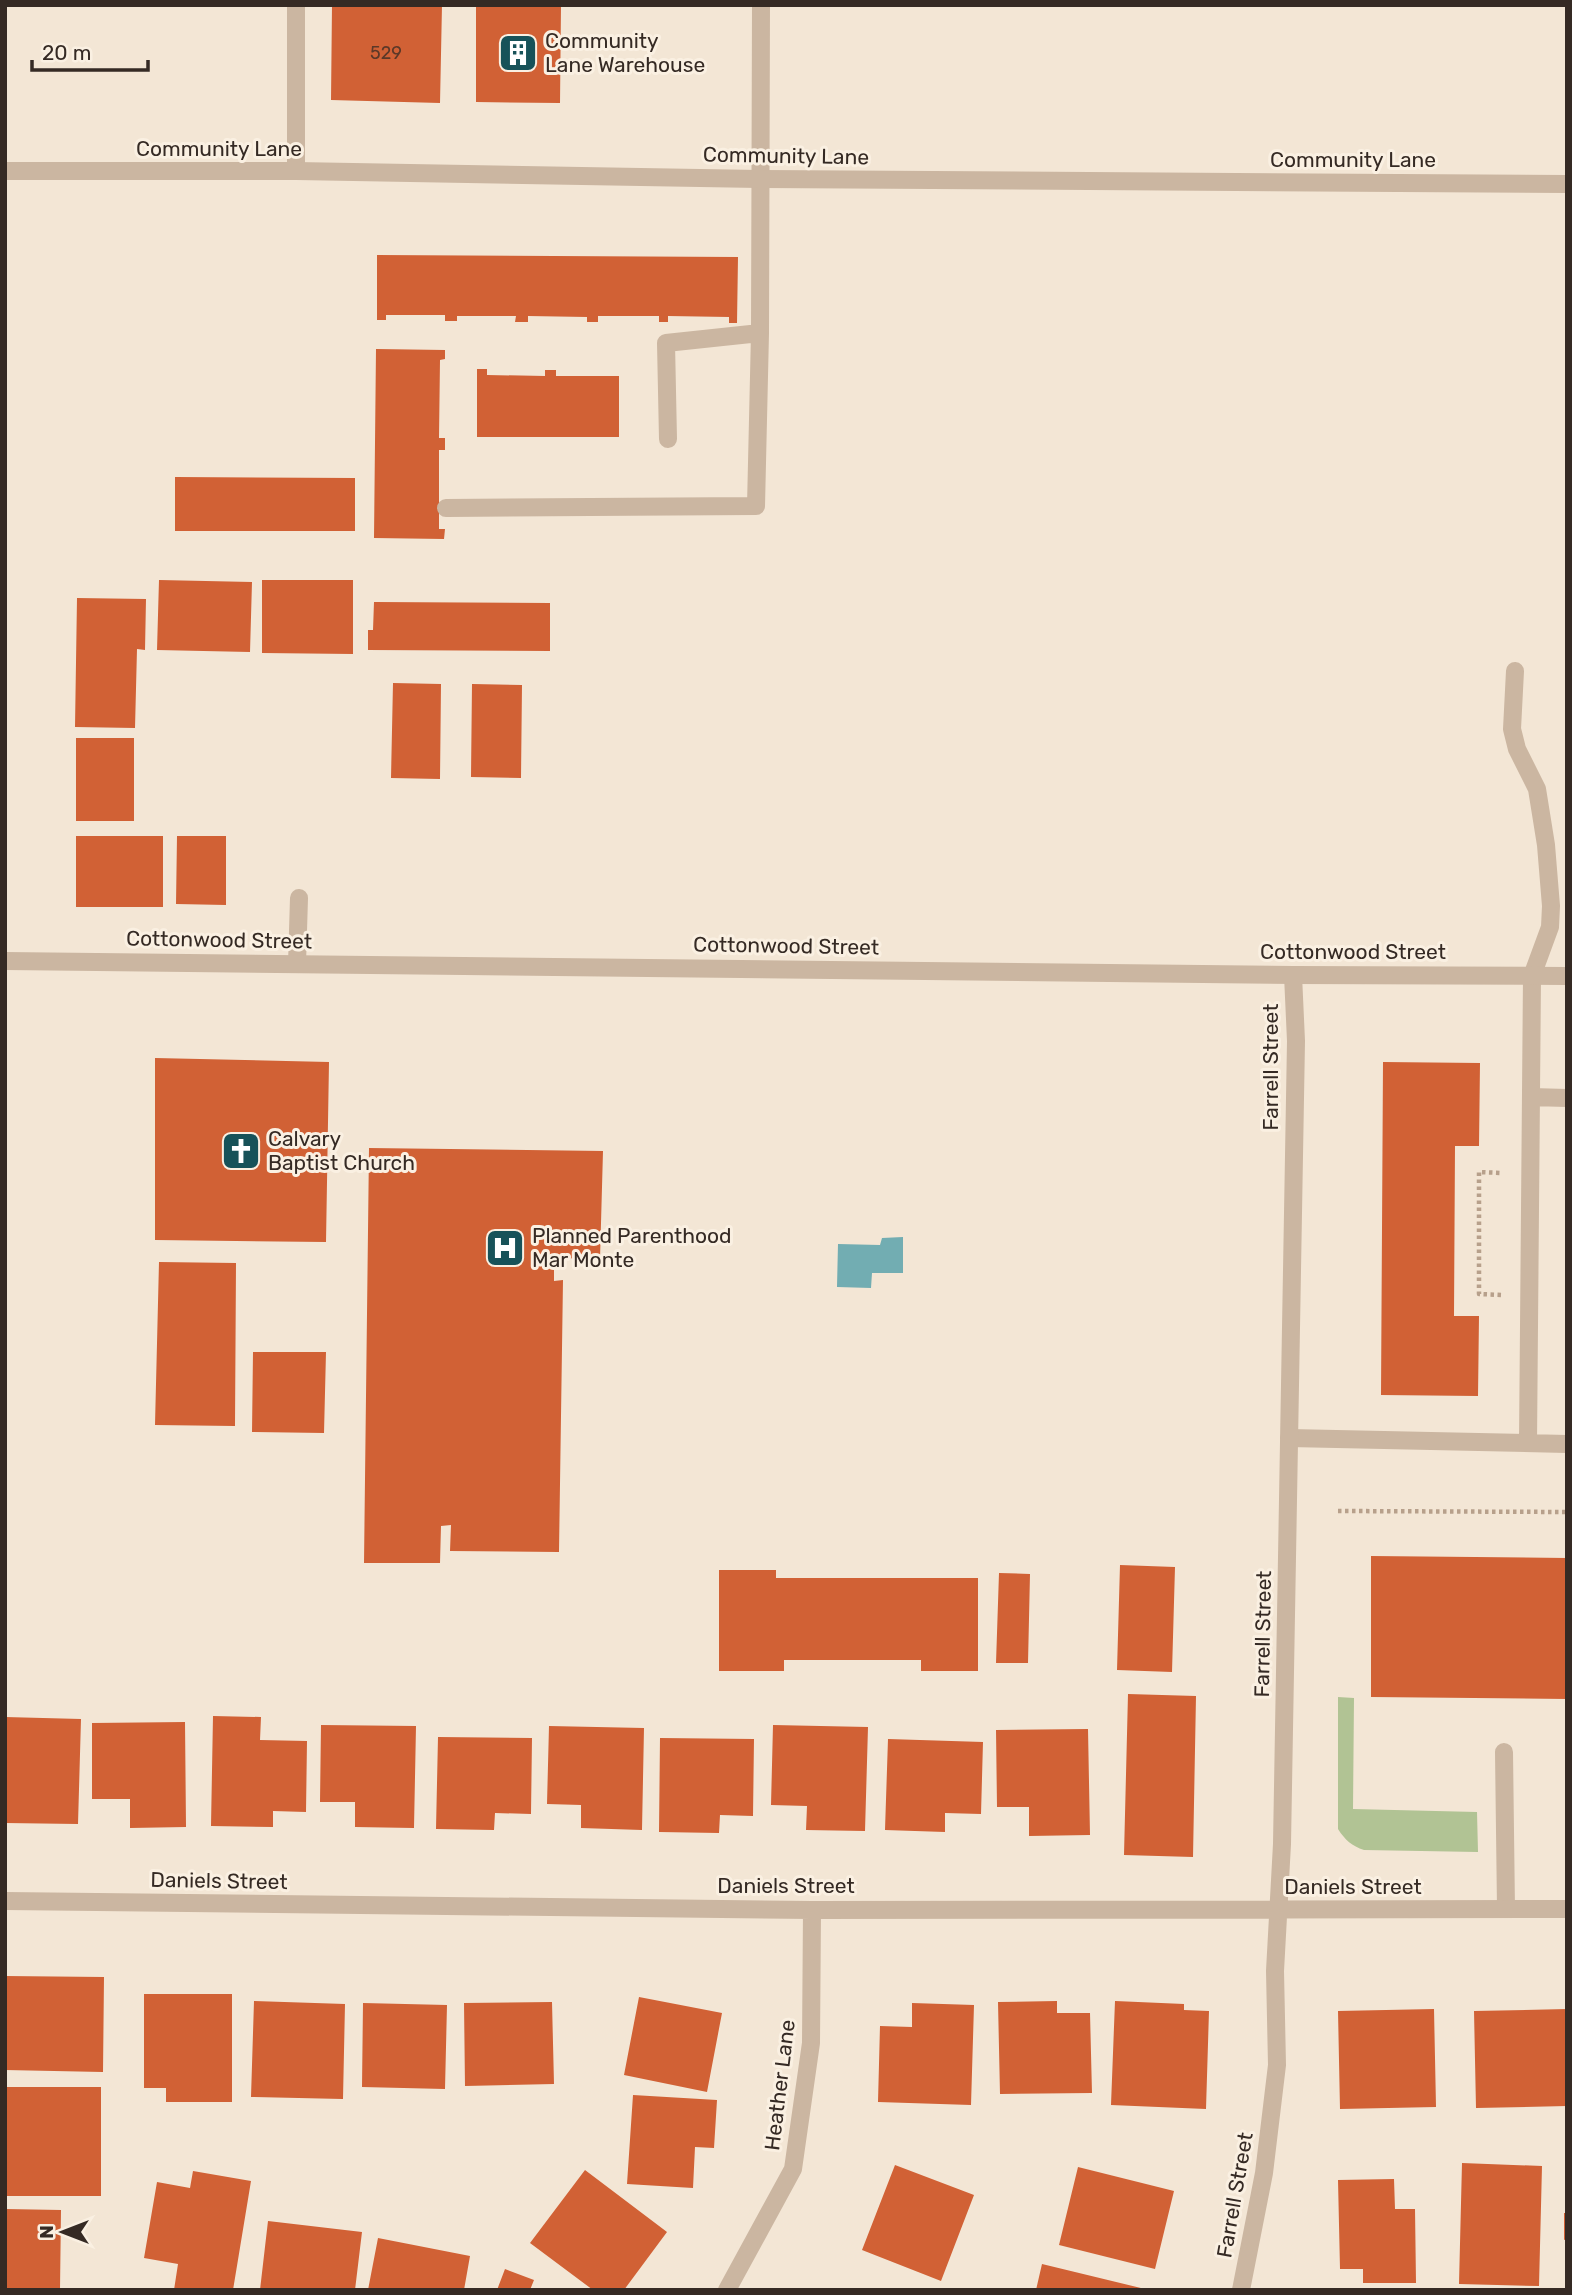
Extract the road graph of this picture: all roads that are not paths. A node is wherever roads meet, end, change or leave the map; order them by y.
1 (296, 5) edge
2 (761, 5) edge
3 (5, 171) edge
4 (296, 171) junction
5 (759, 180) junction
6 (1567, 184) edge
7 (760, 333) junction
8 (668, 439) dead end
9 (446, 508) dead end
10 (1515, 671) dead end
11 (299, 898) dead end
12 (5, 961) edge
13 (297, 964) junction
14 (1293, 975) junction
15 (1532, 976) junction
16 (1567, 976) edge
17 (1531, 1097) junction
18 (1567, 1098) edge
19 (1289, 1438) junction
20 (1528, 1443) junction
21 (1567, 1444) edge
22 (1504, 1752) dead end
23 (5, 1901) edge
24 (1506, 1909) junction
25 (1567, 1909) edge
26 (812, 1910) junction
27 (1278, 1911) junction
28 (727, 2290) edge
29 (1241, 2290) edge

1 - 4 street
2 - 5 street
3 - 4 street, Community Lane
4 - 5 street, Community Lane
5 - 6 street, Community Lane
5 - 7 street
7 - 8 street
7 - 9 street
10 - 15 street
11 - 13 street
12 - 13 street, Cottonwood Street
13 - 14 street, Cottonwood Street
14 - 15 street, Cottonwood Street
14 - 19 street, Farrell Street
15 - 16 street, Cottonwood Street
15 - 17 street
17 - 18 street
17 - 20 street
19 - 20 street
19 - 27 street, Farrell Street
20 - 21 street
22 - 24 street
23 - 26 street, Daniels Street
24 - 25 street, Daniels Street
24 - 27 street, Daniels Street
26 - 27 street, Daniels Street
26 - 28 street, Heather Lane
27 - 29 street, Farrell Street

